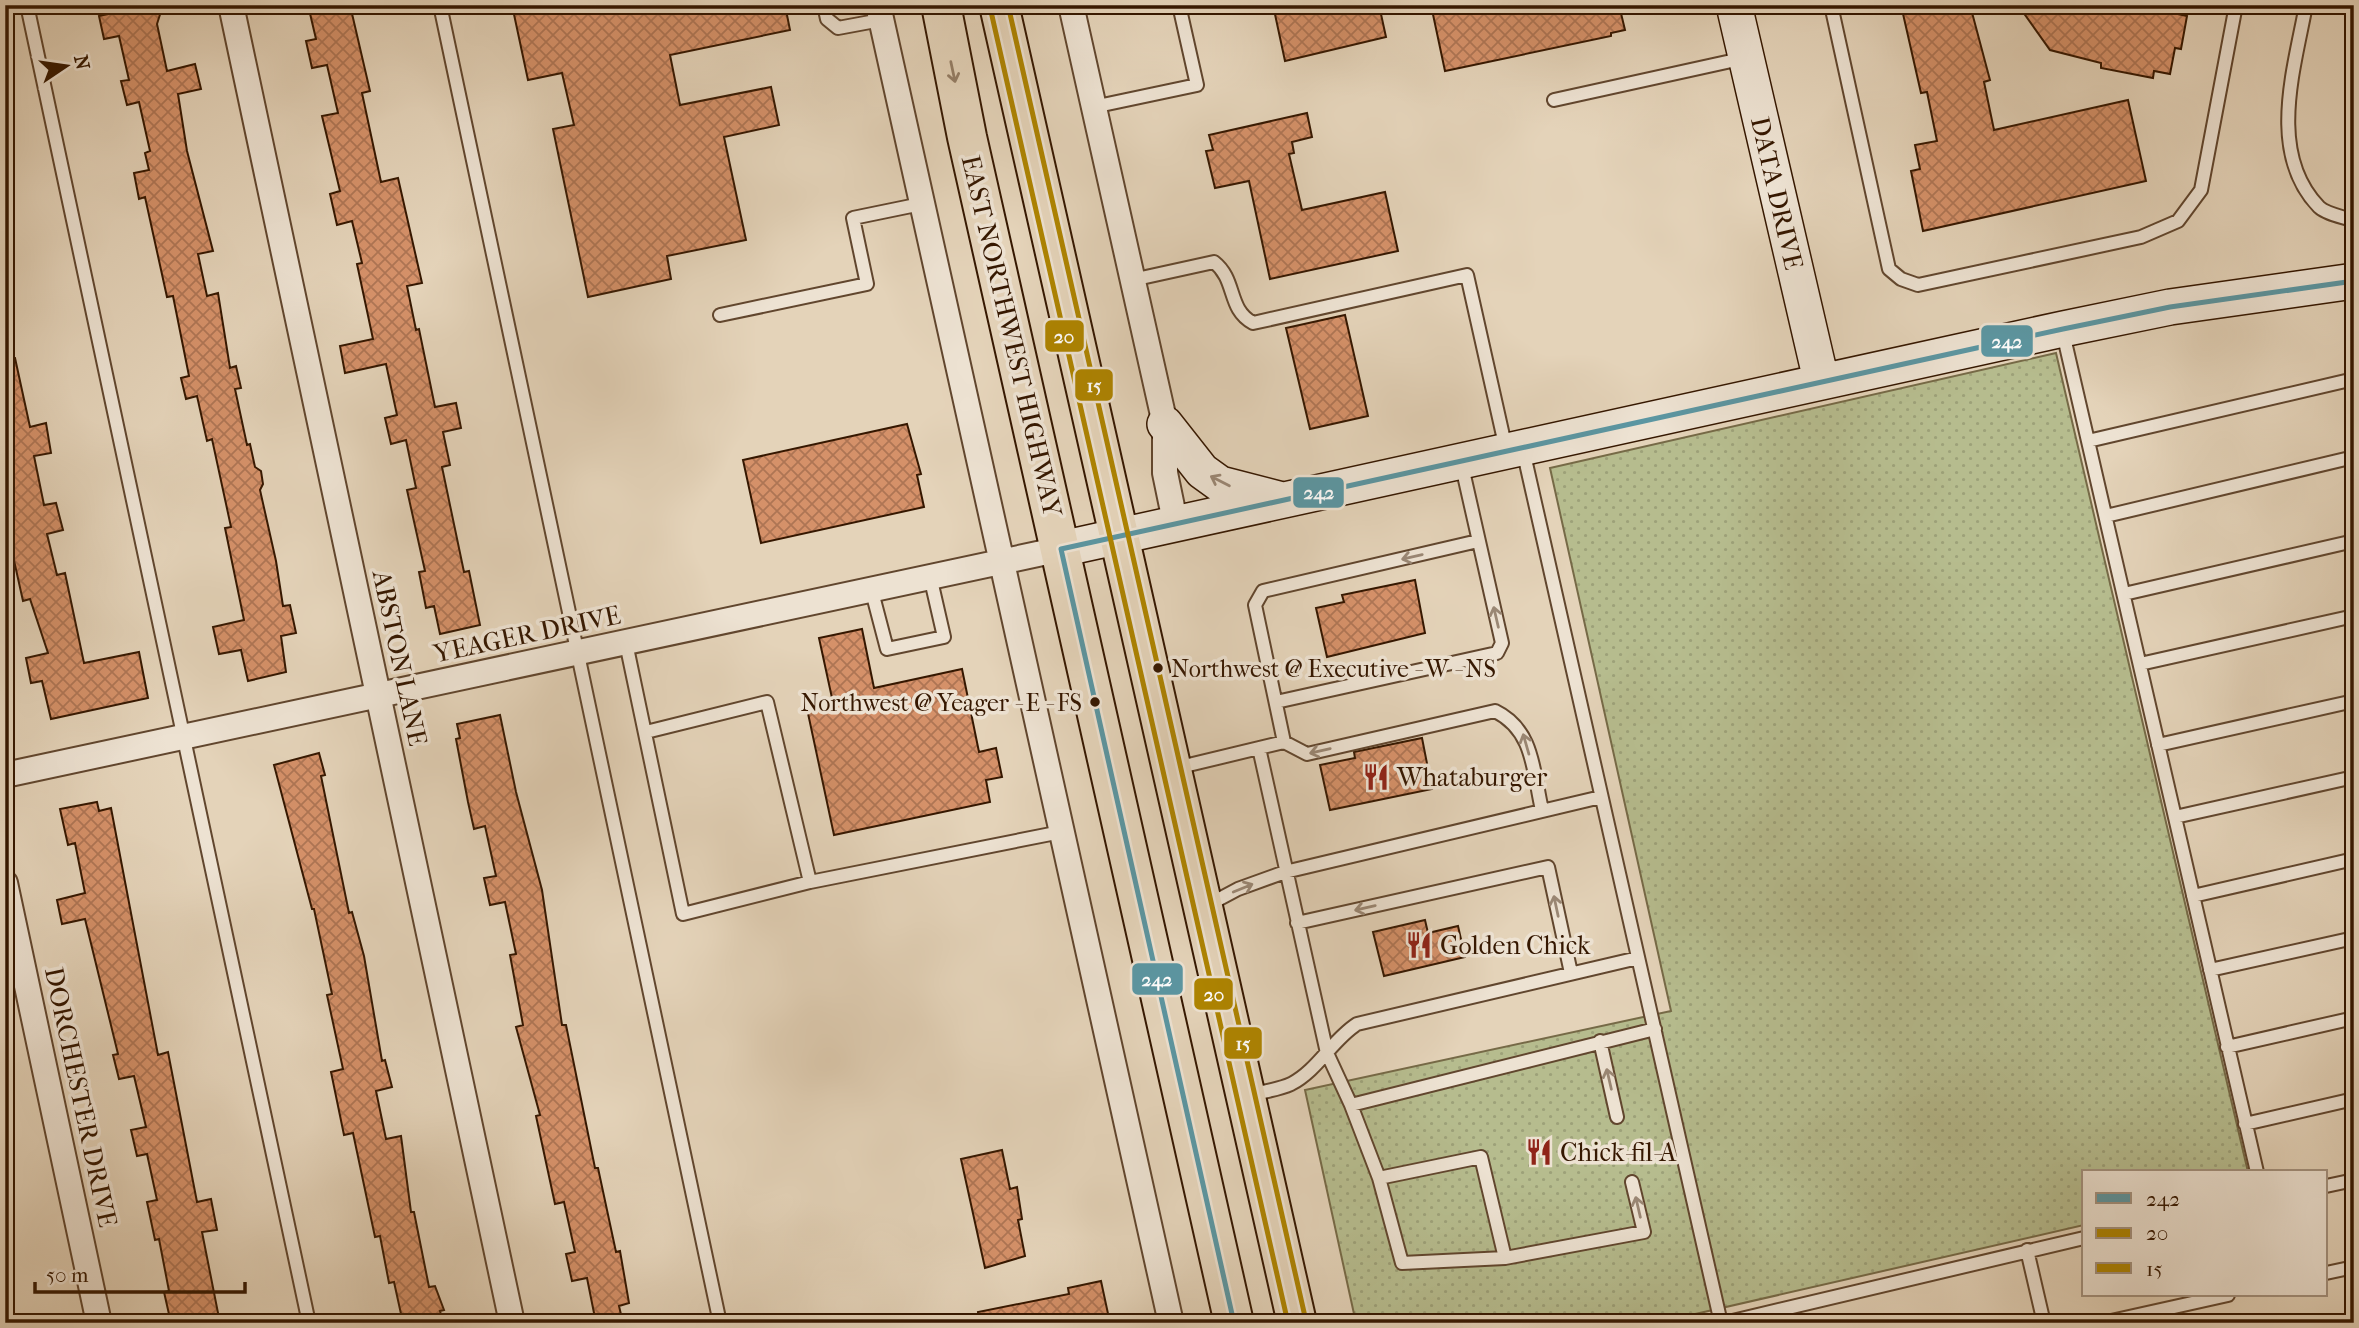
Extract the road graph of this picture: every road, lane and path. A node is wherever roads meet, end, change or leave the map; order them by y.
1 (27, 5) edge
2 (230, 5) edge
3 (440, 5) edge
4 (824, 5) edge
5 (941, 5) edge
6 (999, 5) edge
7 (1071, 5) edge
8 (1179, 5) edge
9 (1734, 5) edge
10 (1831, 5) edge
11 (2236, 5) edge
12 (2306, 5) edge
13 (879, 13) edge
14 (1745, 58) junction
15 (1554, 100) dead end
16 (1094, 107) junction
17 (922, 204) junction
18 (2354, 221) edge
19 (1132, 280) junction
20 (2354, 281) edge
21 (720, 315) dead end
22 (2063, 329) junction
23 (2354, 379) edge
24 (1821, 380) junction
25 (1165, 424) junction
26 (2088, 440) junction
27 (1514, 448) junction
28 (2354, 457) edge
29 (1460, 460) junction
30 (1285, 500) junction
31 (2106, 516) junction
32 (1176, 526) junction
33 (1121, 537) junction
34 (1478, 541) junction
35 (2354, 541) edge
36 (1061, 549) junction
37 (1003, 560) junction
38 (930, 576) junction
39 (871, 588) junction
40 (2124, 594) junction
41 (2354, 616) edge
42 (626, 643) junction
43 (577, 654) junction
44 (2140, 664) junction
45 (377, 696) junction
46 (2354, 701) edge
47 (1276, 702) junction
48 (646, 732) junction
49 (182, 736) junction
50 (1284, 742) junction
51 (2158, 746) junction
52 (1259, 748) junction
53 (1172, 769) junction
54 (5, 775) edge
55 (2354, 777) edge
56 (1601, 797) junction
57 (1542, 810) junction
58 (2175, 817) junction
59 (1061, 832) junction
60 (2354, 859) edge
61 (1285, 872) junction
62 (810, 882) junction
63 (5, 883) edge
64 (2193, 896) junction
65 (1203, 908) junction
66 (1297, 923) junction
67 (2354, 938) edge
68 (1638, 958) junction
69 (2210, 970) junction
70 (1571, 973) junction
71 (2354, 1018) edge
72 (1655, 1029) junction
73 (1600, 1041) junction
74 (2227, 1046) junction
75 (1327, 1053) junction
76 (1245, 1096) junction
77 (2354, 1099) edge
78 (1351, 1105) junction
79 (1617, 1117) dead end
80 (2245, 1124) junction
81 (2256, 1170) edge
82 (1379, 1178) junction
83 (2354, 1180) edge
84 (1632, 1182) dead end
85 (2328, 1186) edge
86 (2082, 1238) edge
87 (2027, 1250) junction
88 (1505, 1258) junction
89 (2354, 1267) edge
90 (2328, 1273) edge
91 (2224, 1296) edge
92 (1232, 1322) edge
93 (99, 1323) edge
94 (309, 1323) edge
95 (512, 1323) edge
96 (720, 1323) edge
97 (1171, 1323) edge
98 (1297, 1323) edge
99 (1722, 1323) edge
100 (2044, 1323) edge
101 (2102, 1323) edge

1 - 49 lane
2 - 45 street, ABSTON LANE
3 - 43 lane
4 - 13 lane
5 -> 36 main road, EAST NORTHWEST HIGHWAY
6 - 33 main road
7 - 16 street
8 - 16 lane
9 - 14 street, DATA DRIVE
10 - 11 lane
12 - 18 lane
13 - 17 street
14 - 15 lane
14 - 24 street, DATA DRIVE
16 - 19 street
17 - 21 lane
17 - 37 street
19 - 25 street
19 - 27 lane
20 - 22 street
22 - 24 street
22 - 26 lane
23 - 26 lane
24 - 27 street
30 -> 25 street
25 - 32 street
26 - 31 lane
27 - 29 street
27 - 56 lane
28 - 31 lane
29 - 30 street
29 - 34 lane
30 - 32 street
31 - 40 lane
32 - 33 street
33 - 36 street
33 - 53 main road
34 -> 47 lane
47 -> 34 lane
35 - 40 lane
36 - 37 street, YEAGER DRIVE
36 - 92 main road, EAST NORTHWEST HIGHWAY
37 - 38 street, YEAGER DRIVE
37 - 59 street
38 - 39 street, YEAGER DRIVE
38 - 39 lane
39 - 42 street, YEAGER DRIVE
40 - 44 lane
41 - 44 lane
42 - 43 street, YEAGER DRIVE
42 - 48 lane
43 - 45 street, YEAGER DRIVE
43 - 96 lane
44 - 51 lane
45 - 49 street, YEAGER DRIVE
45 - 95 street, ABSTON LANE
46 - 51 lane
47 - 50 lane
48 - 62 lane
48 - 62 lane
49 - 54 street, YEAGER DRIVE
49 - 94 lane
50 - 52 lane
57 -> 50 lane
51 - 58 lane
52 - 53 lane
52 - 61 lane
53 - 65 main road
55 - 58 lane
56 - 57 lane
56 - 68 lane
57 - 61 lane
58 - 64 lane
59 - 62 lane
59 - 97 street
60 - 64 lane
65 -> 61 lane
61 - 66 lane
63 - 93 street, DORCHESTER DRIVE
64 - 69 lane
65 - 76 main road
70 -> 66 lane
66 - 75 lane
67 - 69 lane
68 - 70 lane
68 - 72 lane
69 - 74 lane
70 - 75 lane
71 - 74 lane
72 - 73 lane
72 - 99 lane
73 - 78 lane
79 -> 73 lane
74 - 80 lane
75 - 76 lane
75 - 78 lane
76 - 98 main road
77 - 80 lane
78 - 82 lane
80 - 81 lane
82 - 88 lane
82 - 88 lane
83 - 85 lane
88 -> 84 lane
86 - 87 lane
87 - 99 lane
87 - 100 lane
89 - 90 lane
91 - 101 lane

